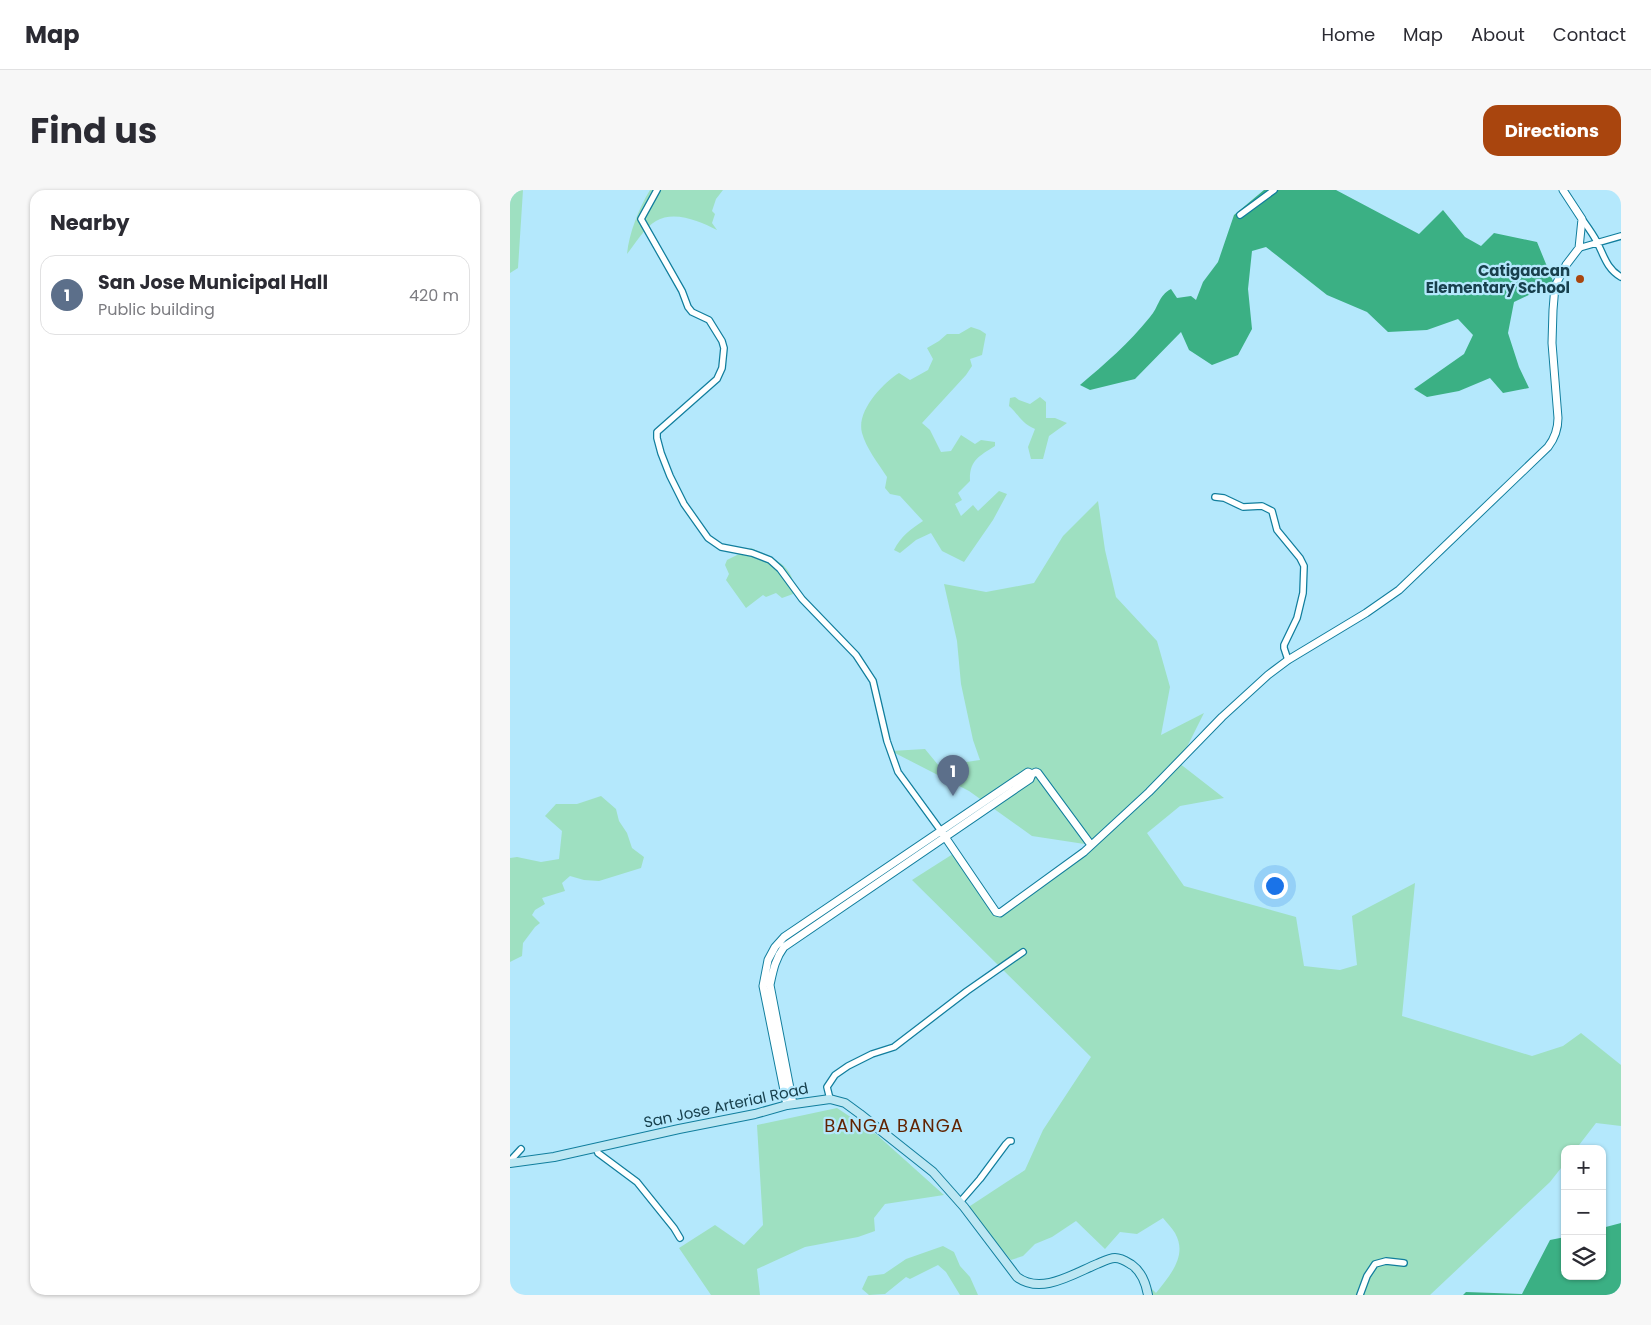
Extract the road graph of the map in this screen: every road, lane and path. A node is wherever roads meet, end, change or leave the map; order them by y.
1 (657, 190) edge
2 (1274, 190) edge
3 (1563, 190) edge
4 (1240, 215) dead end
5 (1582, 218) junction
6 (1621, 236) edge
7 (1598, 243) junction
8 (1579, 248) junction
9 (1621, 277) edge
10 (1215, 497) dead end
11 (1288, 660) junction
12 (943, 834) junction
13 (1091, 845) junction
14 (1022, 952) dead end
15 (830, 1099) junction
16 (790, 1105) junction
17 (1011, 1141) dead end
18 (596, 1148) junction
19 (522, 1150) dead end
20 (510, 1162) edge
21 (960, 1202) junction
22 (680, 1238) dead end
23 (1404, 1263) dead end
24 (1148, 1295) edge
25 (1360, 1295) edge

1 - 12 street
2 - 4 street
3 - 5 street
5 - 7 street
5 - 8 street
6 - 7 street
7 - 8 street
7 - 9 street
8 - 11 street
10 - 11 street
11 - 13 street
12 - 13 street
12 - 13 street
12 - 16 street
14 - 15 street
15 - 16 main road, San Jose Arterial Road
15 - 21 main road, San Jose Arterial Road
16 - 18 main road, San Jose Arterial Road
17 - 21 street
18 - 20 main road, San Jose Arterial Road
18 - 22 street
19 - 20 street
21 - 24 main road, San Jose Arterial Road
23 - 25 street

